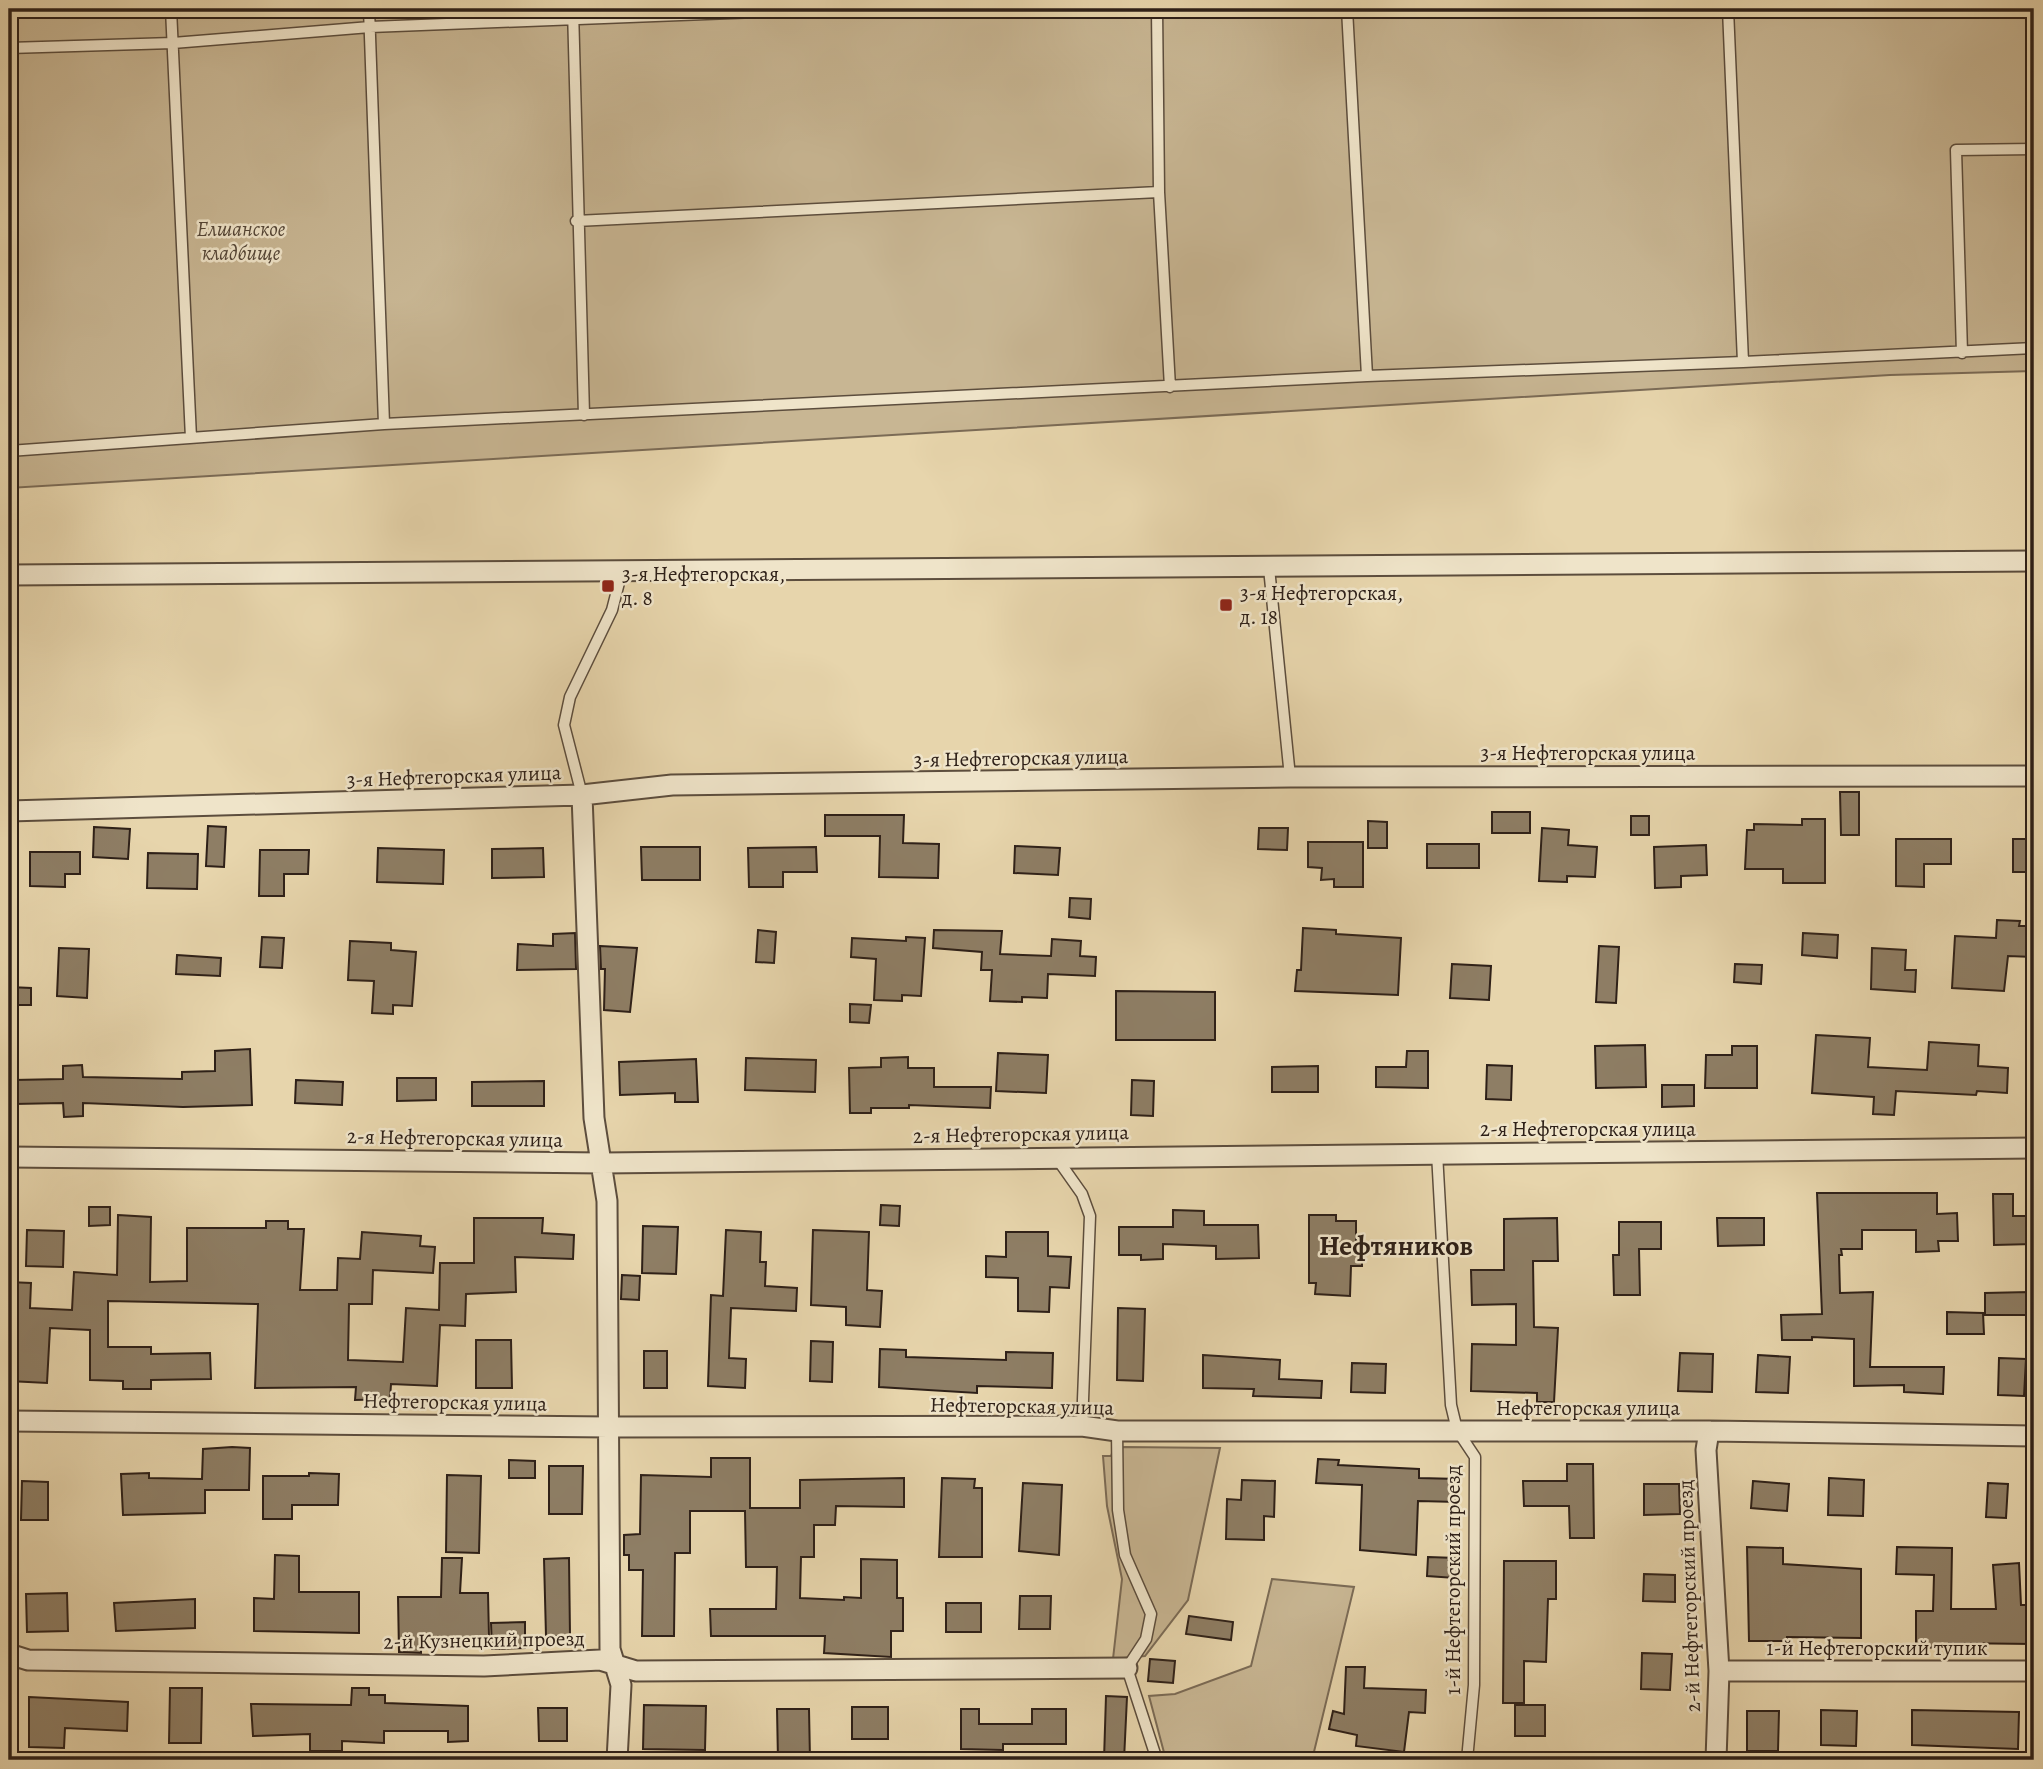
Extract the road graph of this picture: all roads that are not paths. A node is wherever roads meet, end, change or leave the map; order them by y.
1 (171, 9) edge
2 (369, 9) edge
3 (836, 9) edge
4 (1157, 9) edge
5 (1347, 9) edge
6 (1728, 9) edge
7 (573, 14) edge
8 (370, 27) junction
9 (173, 43) junction
10 (9, 48) edge
11 (2034, 149) edge
12 (1159, 192) junction
13 (576, 221) junction
14 (2034, 348) edge
15 (1962, 353) junction
16 (1743, 362) junction
17 (1367, 376) junction
18 (1170, 387) junction
19 (584, 415) junction
20 (384, 425) junction
21 (191, 438) junction
22 (9, 451) edge
23 (2034, 561) edge
24 (1269, 568) junction
25 (622, 571) junction
26 (9, 575) edge
27 (2034, 776) edge
28 (1290, 777) junction
29 (582, 795) junction
30 (9, 811) edge
31 (2034, 1148) edge
32 (1437, 1153) junction
33 (1054, 1156) junction
34 (9, 1157) edge
35 (603, 1163) junction
36 (9, 1421) edge
37 (1082, 1426) junction
38 (609, 1427) junction
39 (1458, 1430) junction
40 (1117, 1431) junction
41 (1709, 1431) junction
42 (2034, 1436) edge
43 (9, 1654) edge
44 (614, 1665) junction
45 (1127, 1668) junction
46 (1719, 1671) junction
47 (2034, 1671) edge
48 (617, 1760) edge
49 (1157, 1760) edge
50 (1467, 1760) edge
51 (1716, 1760) edge

1 - 9 lane
2 - 8 lane
3 - 7 lane
4 - 12 lane
5 - 17 lane
6 - 16 lane
7 - 8 lane
7 - 13 lane
8 - 9 lane
8 - 20 lane
9 - 10 lane
9 - 21 lane
11 - 15 lane
12 - 13 lane
12 - 18 lane
13 - 19 lane
14 - 15 lane
15 - 16 lane
16 - 17 lane
17 - 18 lane
18 - 19 lane
19 - 20 lane
20 - 21 lane
21 - 22 lane
23 - 24 street
24 - 25 street
24 - 28 lane
25 - 26 street
25 - 29 lane
27 - 28 street, 3-я Нефтегорская улица
28 - 29 street, 3-я Нефтегорская улица
29 - 30 street, 3-я Нефтегорская улица
29 - 35 street
31 - 32 street, 2-я Нефтегорская улица
32 - 33 street, 2-я Нефтегорская улица
32 - 39 lane, 1-й Нефтегорский проезд
33 - 35 street, 2-я Нефтегорская улица
33 - 37 lane
34 - 35 street, 2-я Нефтегорская улица
35 - 38 street
36 - 38 street, Нефтегорская улица
37 - 38 street, Нефтегорская улица
37 - 40 street, Нефтегорская улица
38 - 44 street
39 - 40 street, Нефтегорская улица
39 - 41 street, Нефтегорская улица
39 - 50 lane, 1-й Нефтегорский проезд
40 - 45 lane
41 - 42 street, Нефтегорская улица
41 - 46 street, 2-й Нефтегорский проезд
43 - 44 street, 2-й Кузнецкий проезд
44 - 45 street, 2-й Кузнецкий проезд
44 - 48 street
45 - 49 lane
46 - 47 street, 1-й Нефтегорский тупик
46 - 51 street, 2-й Нефтегорский проезд

